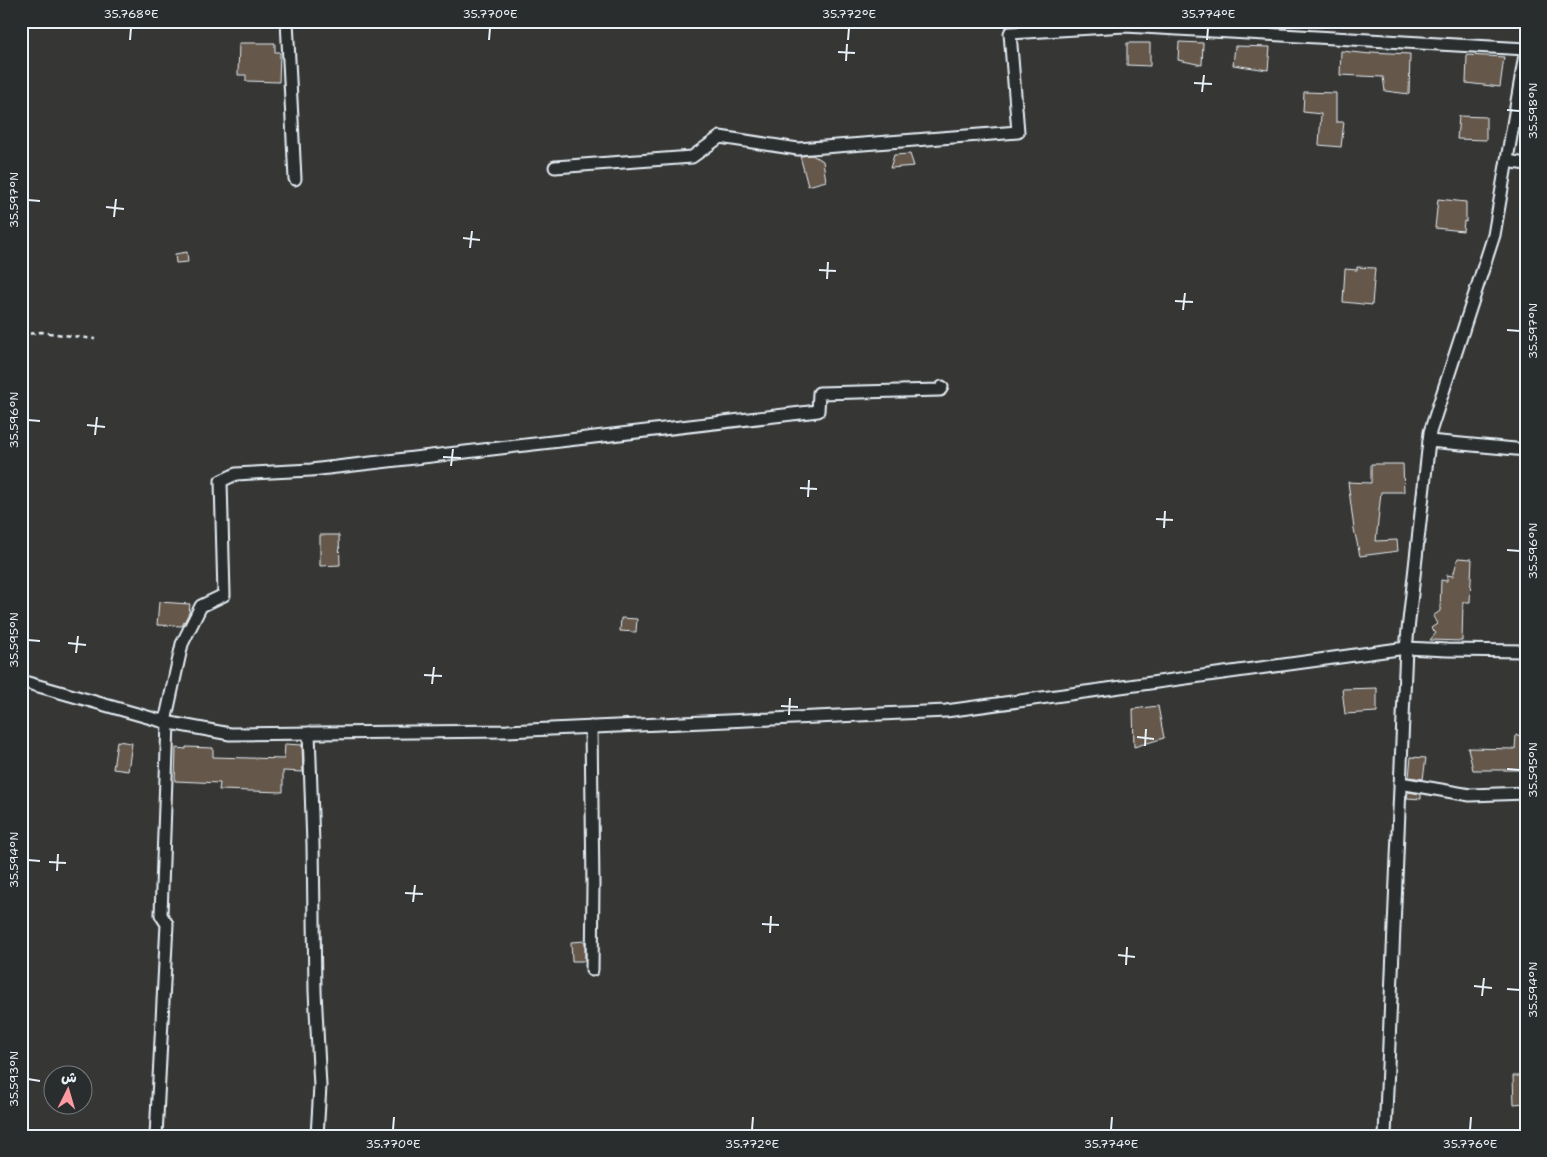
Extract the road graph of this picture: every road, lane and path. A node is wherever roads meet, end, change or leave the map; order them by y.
1 (286, 21) edge
2 (1507, 161) junction
3 (1526, 164) edge
4 (554, 167) dead end
5 (295, 179) dead end
6 (21, 335) edge
7 (95, 339) dead end
8 (942, 387) dead end
9 (1429, 441) junction
10 (1526, 450) edge
11 (1406, 648) junction
12 (1526, 651) edge
13 (21, 681) edge
14 (166, 722) junction
15 (591, 728) junction
16 (309, 733) junction
17 (1400, 783) junction
18 (1526, 793) edge
19 (592, 970) dead end
20 (156, 1136) edge
21 (317, 1136) edge
22 (1385, 1136) edge

1 - 5 street
2 - 3 street
2 - 4 street
2 - 9 street
6 - 7 path
8 - 14 street
9 - 10 street
9 - 11 street
11 - 12 street
11 - 15 street
11 - 17 street
13 - 14 street
14 - 16 street
14 - 20 street
15 - 16 street
15 - 19 street
16 - 21 street
17 - 18 street
17 - 22 street

